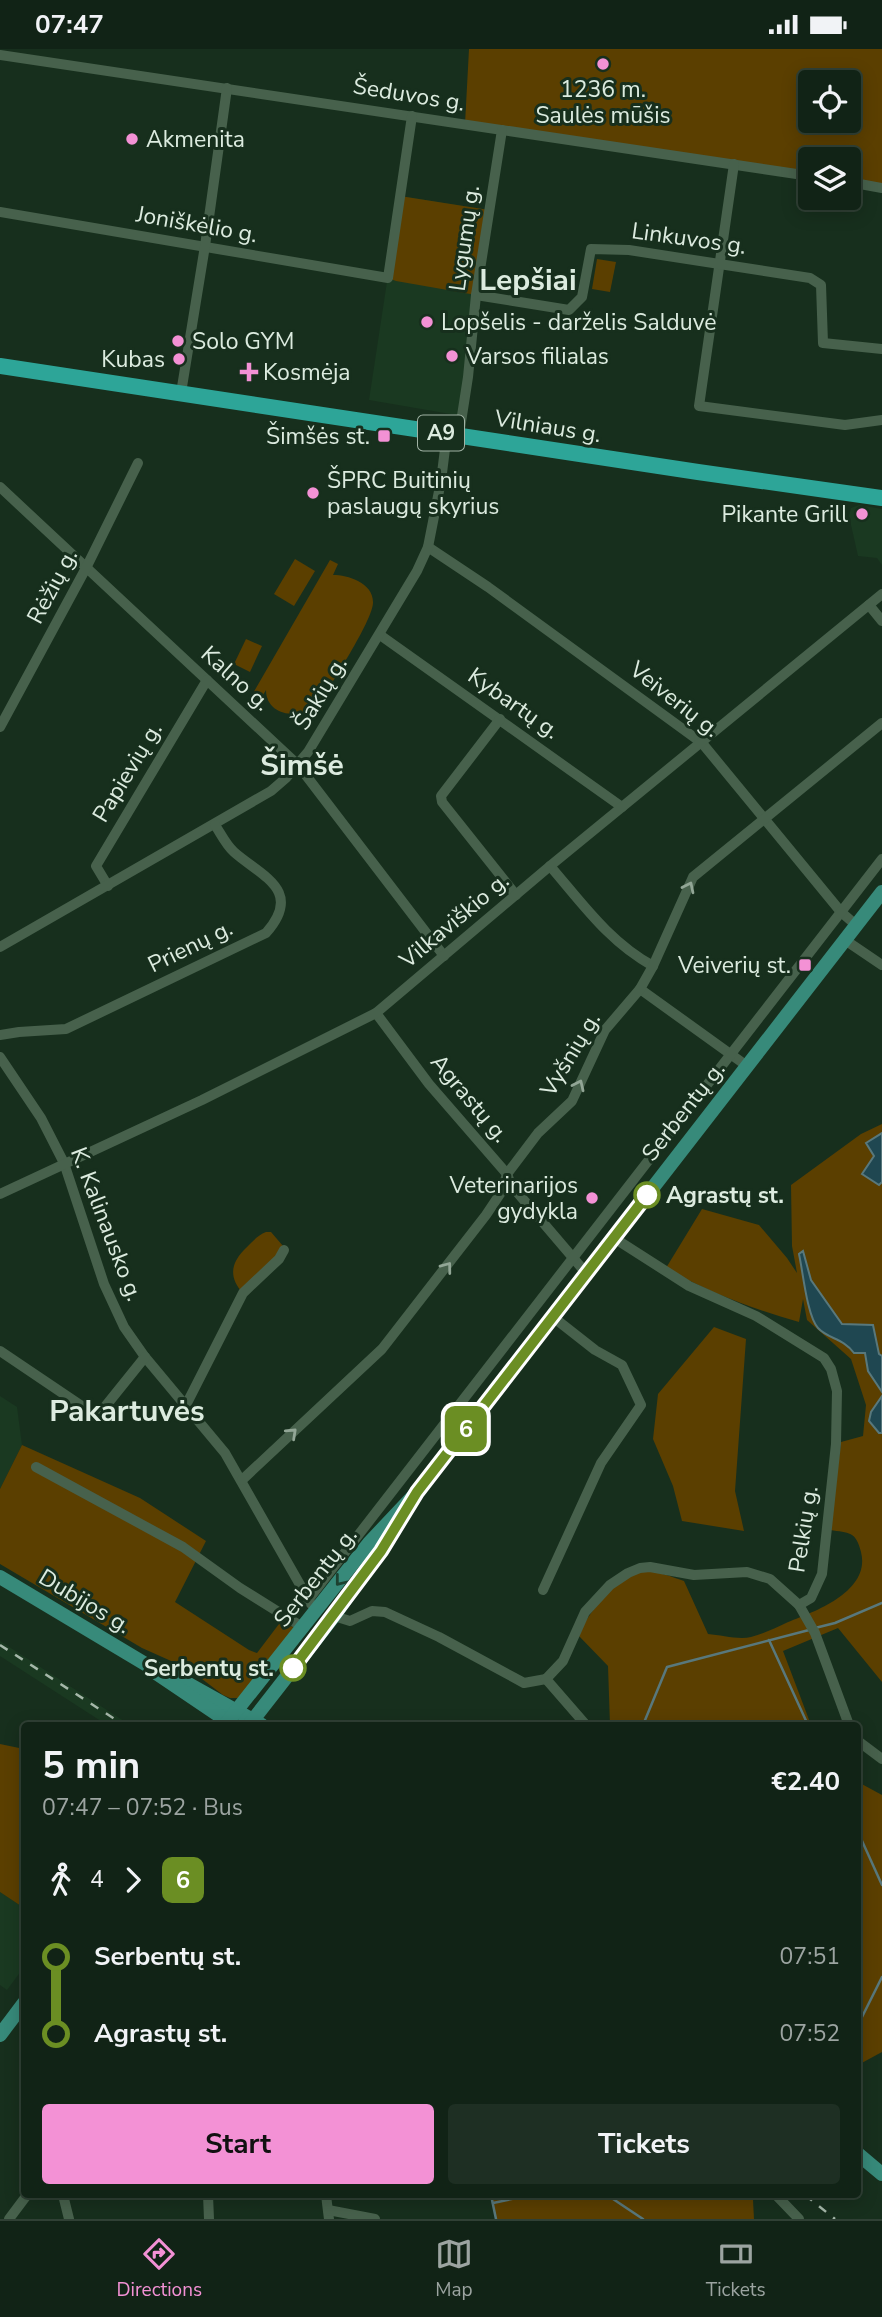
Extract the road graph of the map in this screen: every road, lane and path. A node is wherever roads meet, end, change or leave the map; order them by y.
1 (0, 55) edge
2 (227, 88) junction
3 (412, 116) junction
4 (502, 130) junction
5 (734, 164) junction
6 (798, 174) edge
7 (861, 184) edge
8 (882, 188) edge
9 (0, 212) edge
10 (205, 246) junction
11 (720, 263) junction
12 (477, 295) junction
13 (882, 349) edge
14 (0, 366) edge
15 (181, 393) junction
16 (882, 420) edge
17 (453, 434) junction
18 (138, 463) dead end
19 (0, 487) edge
20 (882, 498) edge
21 (428, 547) junction
22 (86, 568) junction
23 (882, 594) edge
24 (869, 604) junction
25 (882, 621) edge
26 (380, 635) junction
27 (207, 680) junction
28 (500, 719) junction
29 (882, 723) edge
30 (0, 727) edge
31 (702, 743) junction
32 (298, 765) junction
33 (622, 807) junction
34 (764, 819) junction
35 (215, 825) junction
36 (882, 859) edge
37 (550, 866) junction
38 (108, 886) junction
39 (882, 892) edge
40 (516, 895) junction
41 (841, 912) junction
42 (856, 925) junction
43 (845, 940) junction
44 (0, 947) edge
45 (444, 956) junction
46 (882, 965) edge
47 (653, 966) junction
48 (640, 989) junction
49 (376, 1013) junction
50 (0, 1035) edge
51 (732, 1053) junction
52 (0, 1057) edge
53 (747, 1066) junction
54 (64, 1163) junction
55 (507, 1174) junction
56 (0, 1194) edge
57 (614, 1238) junction
58 (284, 1250) dead end
59 (573, 1259) junction
60 (586, 1273) junction
61 (553, 1317) junction
62 (0, 1351) edge
63 (145, 1357) junction
64 (186, 1405) junction
65 (36, 1467) dead end
66 (242, 1480) junction
67 (417, 1492) junction
68 (0, 1577) edge
69 (543, 1590) dead end
70 (799, 1605) junction
71 (312, 1606) junction
72 (334, 1616) junction
73 (304, 1628) junction
74 (546, 1679) junction
75 (231, 1721) edge
76 (256, 1722) edge
77 (583, 1722) edge
78 (848, 1722) edge
79 (861, 1743) edge
80 (882, 1759) edge
81 (21, 2007) edge
82 (0, 2035) edge
83 (861, 2156) edge
84 (882, 2174) edge
85 (25, 2198) edge
86 (64, 2198) edge
87 (208, 2198) edge
88 (779, 2198) edge
89 (329, 2215) edge
90 (9, 2219) edge
91 (69, 2219) edge
92 (209, 2219) edge
93 (375, 2219) edge
94 (799, 2219) edge

1 - 2 street, Šeduvos g.
2 - 3 street, Šeduvos g.
2 - 10 street
3 - 4 street, Šeduvos g.
3 - 10 street, Joniškėlio g.
4 - 5 street, Šeduvos g.
4 - 12 street, Lygumų g.
5 - 6 street, Šeduvos g.
5 - 11 street
7 - 8 street
9 - 10 street, Joniškėlio g.
10 - 15 street
11 - 12 street, Linkuvos g.
11 - 13 street, Linkuvos g.
11 - 16 street
12 - 17 street, Lygumų g.
14 - 15 highway, Vilniaus g. / A9
15 - 17 highway, Vilniaus g. / A9
17 - 20 highway, Vilniaus g. / A9
17 - 21 street, Šakių g.
18 - 22 street, Rėžių g.
19 - 22 street, Kalno g.
21 - 26 street, Šakių g.
21 - 31 street, Veiverių g.
22 - 27 street, Kalno g.
22 - 30 street, Rėžių g.
23 - 24 street, Vilkaviškio g.
24 - 25 street
24 - 31 street, Vilkaviškio g.
26 - 28 street, Kybartų g.
26 - 32 street, Šakių g.
27 - 32 street, Kalno g.
27 - 38 street, Papievių g.
28 - 33 street, Kybartų g.
28 - 40 street
29 - 34 street, Vyšnių g.
31 - 33 street, Vilkaviškio g.
31 - 34 street, Veiverių g.
32 - 35 street, Šakių g.
32 - 45 street, Kalno g.
33 - 37 street, Vilkaviškio g.
34 - 41 street, Veiverių g.
47 -> 34 street, Vyšnių g.
35 - 38 street, Šakių g.
35 - 50 street, Prienų g.
36 - 41 street
37 - 40 street, Vilkaviškio g.
37 - 47 street
38 - 44 street, Šakių g.
39 - 42 main road, Serbentų g.
40 - 45 street, Vilkaviškio g.
41 - 42 street, Veiverių g.
41 - 51 street
42 - 43 main road, Serbentų g.
43 - 46 street
43 - 53 main road, Serbentų g.
45 - 49 street, Vilkaviškio g.
47 - 48 street, Vyšnių g.
48 - 51 street
55 -> 48 street, Vyšnių g.
49 - 54 street, Vilkaviškio g.
49 - 55 street, Agrastų g.
51 - 53 street
51 - 59 street
52 - 54 street, K. Kalinausko g.
53 - 57 main road, Serbentų g.
54 - 56 street, Vilkaviškio g.
54 - 63 street, K. Kalinausko g.
55 - 59 street, Agrastų g.
66 -> 55 street, Vyšnių g.
57 - 60 main road, Serbentų g.
57 - 70 street, Pelkių g.
58 - 64 street
59 - 60 street, Agrastų g.
59 - 71 street
60 - 61 main road, Serbentų g.
61 - 67 main road, Serbentų g.
61 - 69 street
62 - 63 street
63 - 64 street, K. Kalinausko g.
64 - 66 street, K. Kalinausko g.
65 - 73 street
66 - 71 street, K. Kalinausko g.
67 -> 71 main road, Serbentų g.
67 - 72 main road, Serbentų g.
68 - 75 main road, Dubijos g.
70 - 74 street, Pelkių g.
70 - 78 street
71 - 73 main road, Serbentų g.
72 - 74 street
72 - 76 main road, Serbentų g.
73 - 75 main road, Serbentų g.
74 - 77 street
79 - 80 street
81 - 82 main road
83 - 84 main road
85 - 90 street
86 - 91 street
87 - 92 street
88 - 94 street
89 - 93 street

